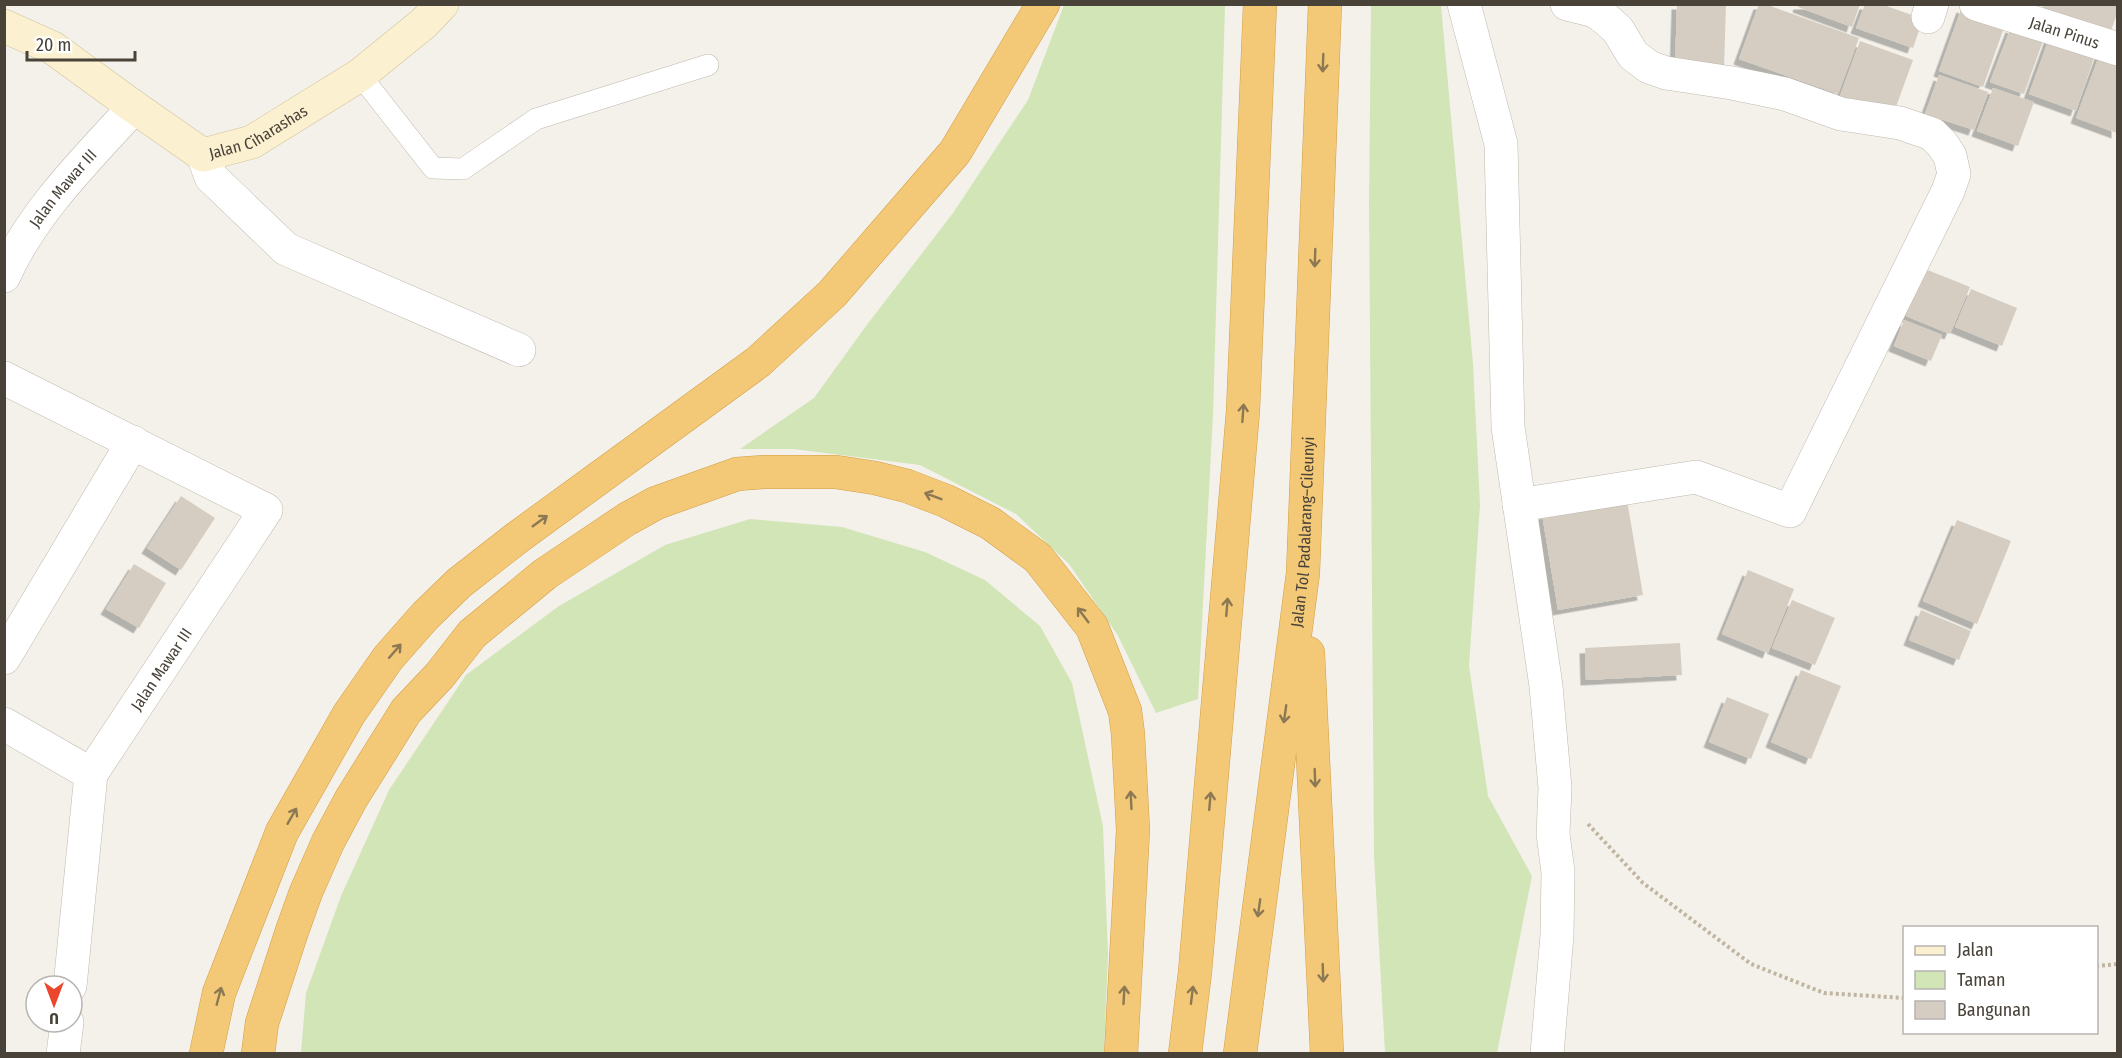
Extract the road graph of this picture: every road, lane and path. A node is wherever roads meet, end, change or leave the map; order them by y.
1 (442, 4) edge
2 (1044, 4) edge
3 (1260, 4) edge
4 (1325, 4) edge
5 (1464, 4) edge
6 (1567, 4) edge
7 (1976, 4) edge
8 (4, 26) edge
9 (2118, 49) edge
10 (708, 65) dead end
11 (360, 75) junction
12 (134, 107) junction
13 (204, 154) junction
14 (4, 276) edge
15 (519, 350) dead end
16 (4, 378) edge
17 (133, 442) junction
18 (1519, 505) junction
19 (1304, 573) junction
20 (4, 658) edge
21 (4, 724) edge
22 (91, 774) junction
23 (1555, 788) junction
24 (2118, 964) edge
25 (2098, 966) edge
26 (71, 974) edge
27 (1903, 998) edge
28 (65, 1034) edge
29 (63, 1053) edge
30 (206, 1053) edge
31 (258, 1053) edge
32 (1121, 1053) edge
33 (1185, 1053) edge
34 (1240, 1053) edge
35 (1327, 1053) edge
36 (1547, 1053) edge

1 - 11 street, Jalan Ciharashas
30 -> 2 highway
33 -> 3 highway
4 -> 19 highway, Jalan Tol Padalarang–Cileunyi
5 - 18 street
6 - 18 street
7 - 9 street, Jalan Pinus
8 - 12 street, Jalan Ciharashas
10 - 11 lane
11 - 13 street, Jalan Ciharashas
12 - 13 street, Jalan Ciharashas
12 - 14 street, Jalan Mawar III
13 - 15 street
16 - 17 street, Jalan Mawar III
17 - 20 street
17 - 22 street, Jalan Mawar III
18 - 23 street
19 -> 34 highway, Jalan Tol Padalarang–Cileunyi
19 -> 35 highway
21 - 22 street
22 - 26 street, Jalan Mawar III
23 - 27 path
23 - 36 street
24 - 25 path
28 - 29 street
32 -> 31 highway

